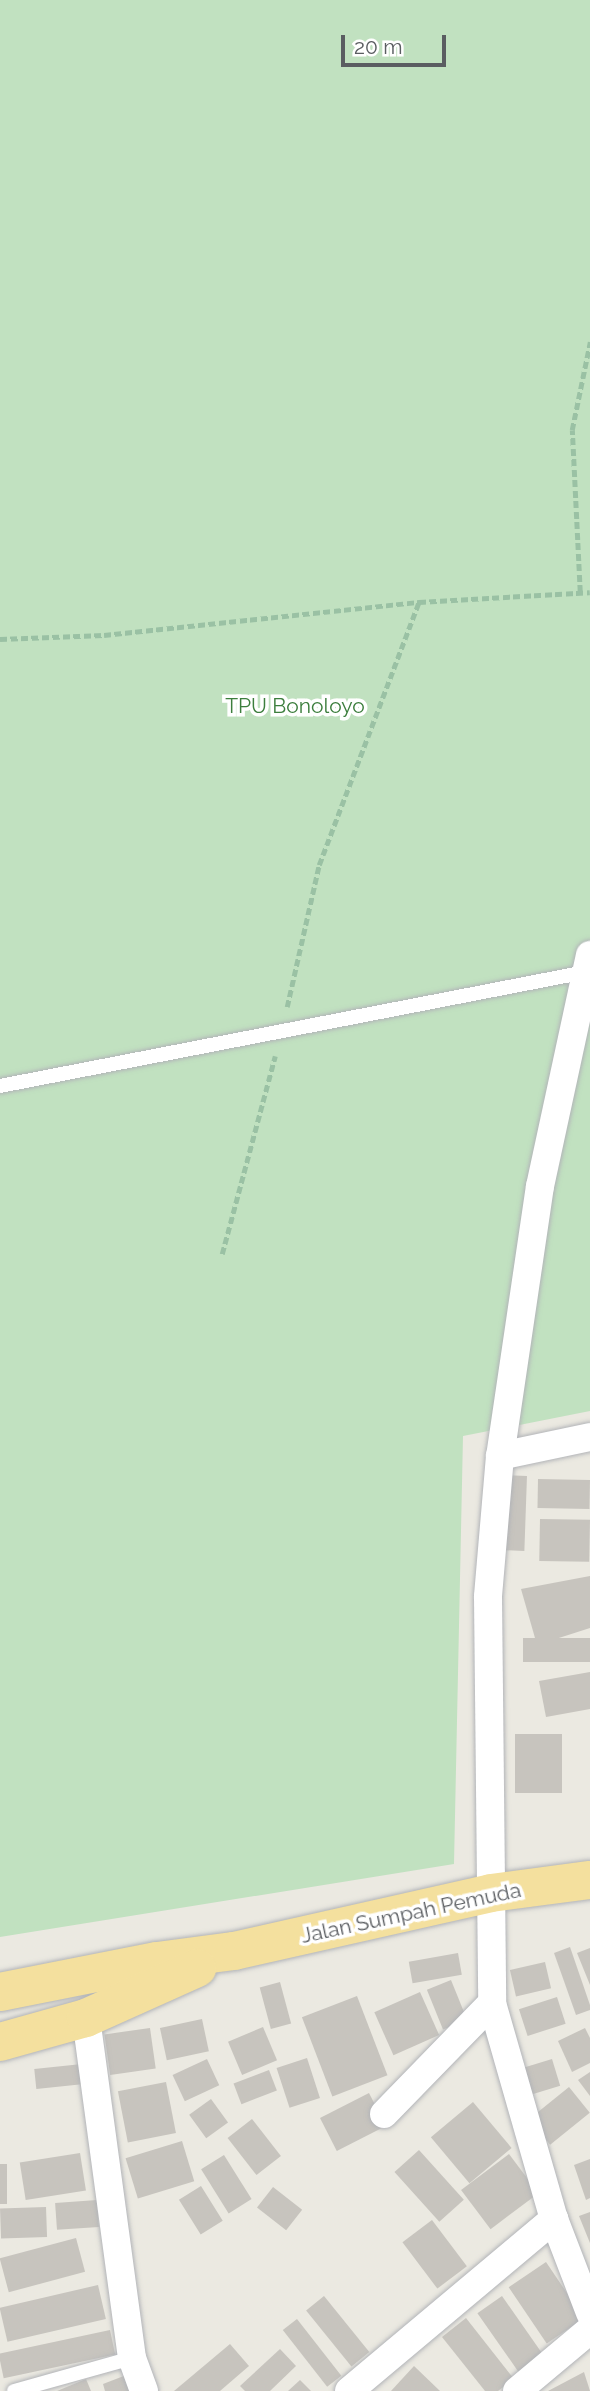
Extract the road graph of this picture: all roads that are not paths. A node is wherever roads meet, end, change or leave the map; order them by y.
1 (588, 964) edge
2 (580, 1054) edge
3 (0, 1086) edge
4 (590, 1437) edge
5 (500, 1456) junction
6 (590, 1880) edge
7 (491, 1893) junction
8 (234, 1951) junction
9 (0, 1992) edge
10 (492, 2003) junction
11 (86, 2018) junction
12 (0, 2042) edge
13 (384, 2113) dead end
14 (554, 2219) junction
15 (590, 2313) edge
16 (590, 2330) edge
17 (132, 2358) junction
18 (14, 2391) edge
19 (144, 2391) edge
20 (349, 2391) edge
21 (517, 2391) edge

1 - 2 street
1 - 3 lane
2 - 5 street
4 - 5 street
5 - 7 street
6 - 7 highway, Jalan Sumpah Pemuda
7 - 8 highway, Jalan Sumpah Pemuda
7 - 10 street
8 - 9 highway, Jalan Sumpah Pemuda
8 - 11 highway, Jalan Sumpah Pemuda
10 - 13 street
10 - 14 street
11 - 12 highway, Jalan Sumpah Pemuda
11 - 17 street
14 - 15 street
14 - 20 street
16 - 21 street
17 - 18 lane
17 - 19 street

